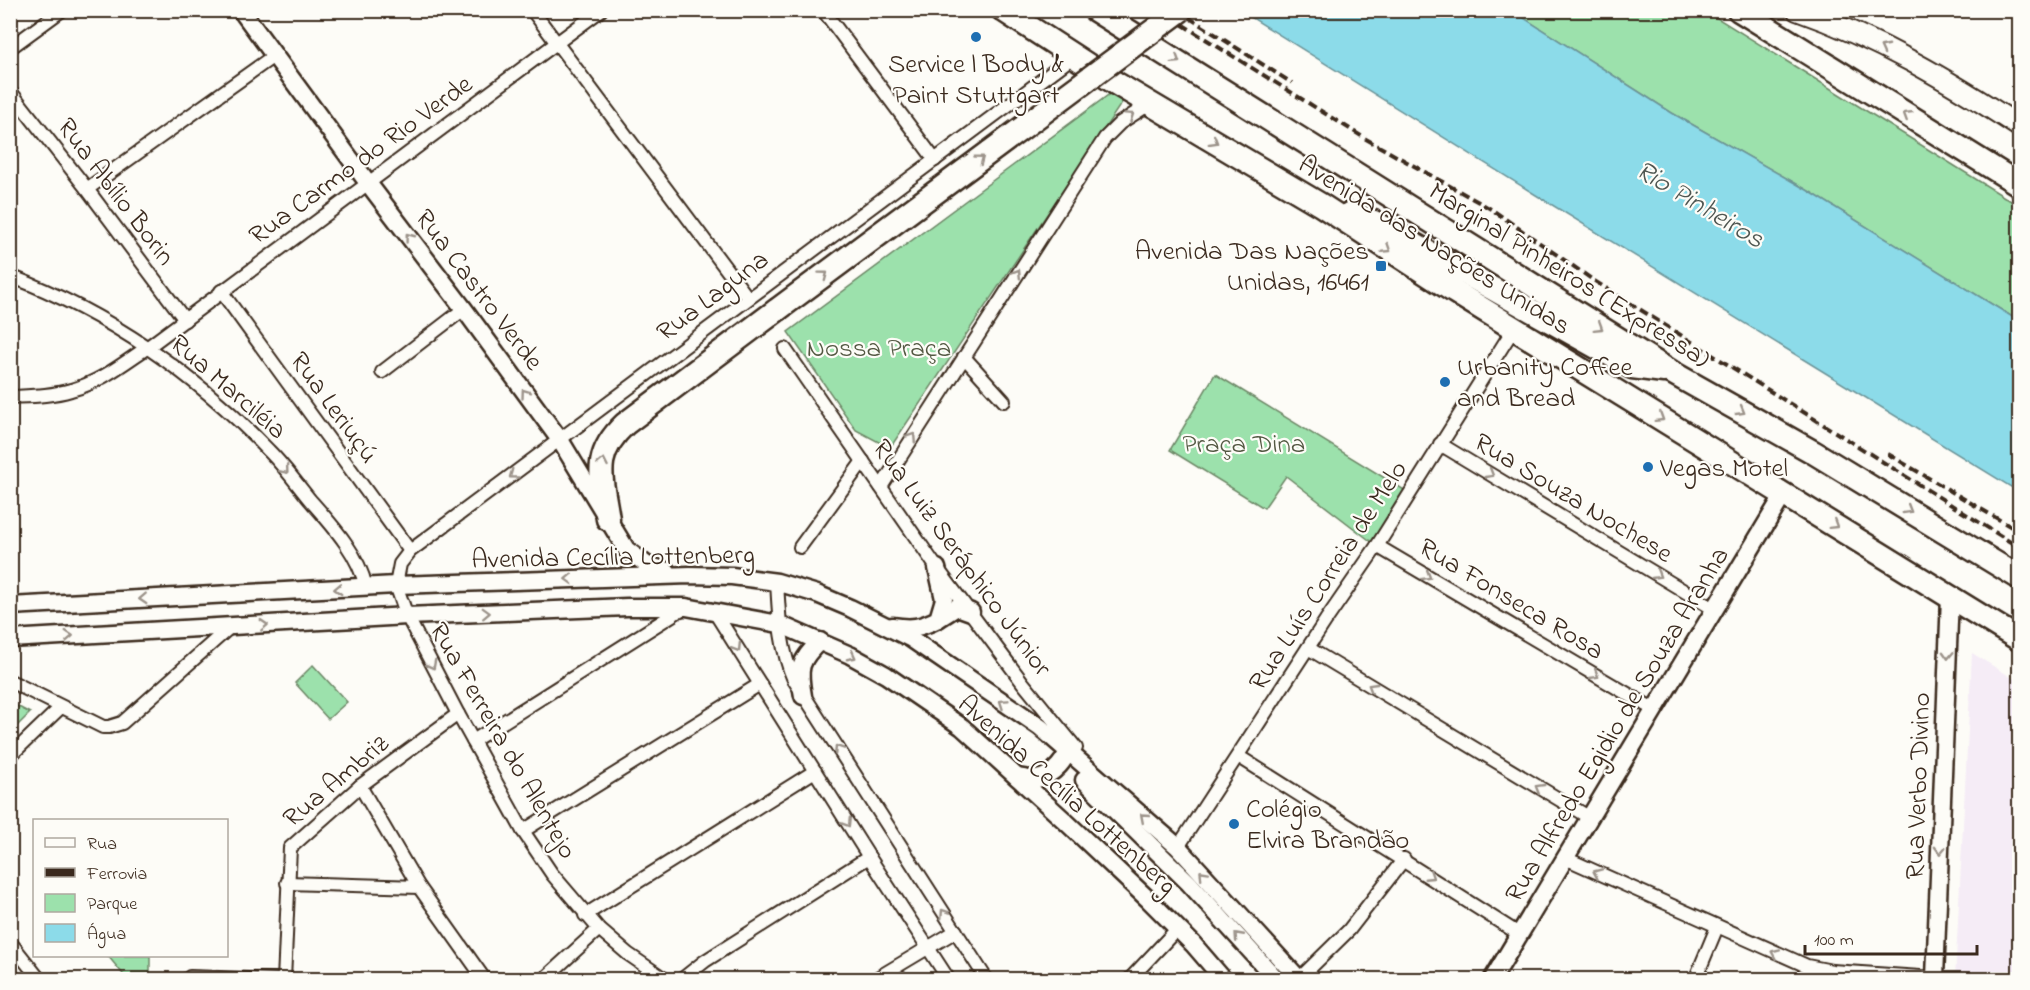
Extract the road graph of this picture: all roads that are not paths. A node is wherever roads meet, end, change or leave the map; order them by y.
1 (62, 10) edge
2 (241, 10) edge
3 (532, 10) edge
4 (601, 10) edge
5 (823, 10) edge
6 (1003, 10) edge
7 (1095, 10) edge
8 (1181, 10) edge
9 (1738, 10) edge
10 (1797, 10) edge
11 (556, 43) junction
12 (10, 48) edge
13 (275, 55) junction
14 (1074, 56) junction
15 (10, 91) edge
16 (1151, 103) junction
17 (2019, 127) edge
18 (935, 160) junction
19 (368, 183) junction
20 (2019, 185) edge
21 (87, 189) junction
22 (1321, 205) junction
23 (10, 276) edge
24 (221, 291) junction
25 (748, 298) junction
26 (464, 309) junction
27 (185, 320) junction
28 (1514, 328) junction
29 (148, 347) junction
30 (785, 349) dead end
31 (964, 357) junction
32 (382, 372) dead end
33 (1671, 372) junction
34 (10, 397) edge
35 (1004, 401) dead end
36 (560, 440) junction
37 (1440, 444) junction
38 (863, 461) junction
39 (881, 487) junction
40 (1784, 494) junction
41 (608, 519) junction
42 (1377, 546) junction
43 (800, 547) dead end
44 (410, 551) junction
45 (937, 568) junction
46 (690, 575) junction
47 (2019, 578) edge
48 (777, 582) junction
49 (396, 585) junction
50 (366, 587) junction
51 (1950, 596) junction
52 (10, 606) edge
53 (686, 607) junction
54 (1714, 609) junction
55 (714, 611) junction
56 (971, 612) junction
57 (407, 616) junction
58 (938, 619) junction
59 (779, 624) junction
60 (886, 625) junction
61 (230, 627) junction
62 (10, 639) edge
63 (2019, 640) edge
64 (820, 641) junction
65 (1308, 648) junction
66 (11, 681) edge
67 (760, 684) junction
68 (803, 696) junction
69 (61, 707) junction
70 (1653, 710) junction
71 (458, 714) junction
72 (473, 741) junction
73 (1067, 750) junction
74 (10, 756) edge
75 (1238, 756) junction
76 (814, 771) junction
77 (1017, 777) junction
78 (360, 786) junction
79 (1590, 818) junction
80 (1064, 819) junction
81 (523, 831) junction
82 (1178, 847) junction
83 (869, 857) junction
84 (1565, 858) junction
85 (1404, 860) junction
86 (287, 883) junction
87 (419, 887) junction
88 (585, 915) junction
89 (1717, 927) junction
90 (1178, 928) junction
91 (599, 929) junction
92 (956, 931) junction
93 (1519, 934) junction
94 (10, 942) edge
95 (928, 948) junction
96 (188, 978) edge
97 (1935, 978) joint
98 (1299, 979) edge
99 (40, 980) edge
100 (279, 980) edge
101 (284, 980) edge
102 (485, 980) edge
103 (543, 980) edge
104 (666, 980) edge
105 (681, 980) edge
106 (874, 980) edge
107 (949, 980) edge
108 (987, 980) edge
109 (1129, 980) edge
110 (1224, 980) edge
111 (1237, 980) edge
112 (1277, 980) edge
113 (1492, 980) edge
114 (1695, 980) edge

1 - 12 street
2 - 13 main road, Rua Castro Verde
3 - 11 street
4 - 11 street, Rua Carmo do Rio Verde
5 - 18 street
6 - 14 highway, Avenida das Nações Unidas
7 -> 33 highway, Marginal Pinheiros (Expressa)
41 -> 8 highway, bridge
20 -> 9 highway
17 -> 10 main road
11 - 19 street, Rua Carmo do Rio Verde
11 - 25 street
13 - 19 main road, Rua Castro Verde
13 - 21 street
14 - 16 highway, Avenida das Nações Unidas
14 - 18 street, Rua Laguna
15 - 21 street, Rua Abílio Borin
16 -> 22 highway, Avenida das Nações Unidas
31 -> 16 street
18 - 25 street, Rua Laguna
19 - 24 street, Rua Carmo do Rio Verde
26 -> 19 main road, Rua Castro Verde
21 - 27 street, Rua Abílio Borin
22 -> 28 highway, Avenida das Nações Unidas
22 - 33 highway
23 - 29 street, Rua Marciléia
24 - 27 street, Rua Carmo do Rio Verde
24 - 44 street, Rua Leriuçú
25 - 36 street, Rua Laguna
26 - 32 street
36 -> 26 main road, Rua Castro Verde
27 - 29 street, Rua Carmo do Rio Verde
28 - 37 street, Rua Luís Correia de Melo
28 -> 40 highway, Avenida das Nações Unidas
29 - 34 street, Rua Carmo do Rio Verde
29 -> 50 street, Rua Marciléia
30 - 38 street, Rua Luiz Seráphico Júnior
31 - 35 street
39 -> 31 street
33 -> 47 highway, Marginal Pinheiros (Expressa)
36 - 41 main road, Rua Castro Verde
36 -> 44 street, Rua Laguna
37 - 42 street, Rua Luís Correia de Melo
37 -> 54 street, Rua Souza Nochese
38 - 39 street, Rua Luiz Seráphico Júnior
38 - 43 street
39 - 45 street, Rua Luiz Seráphico Júnior
40 -> 51 highway, Avenida das Nações Unidas
40 - 54 main road, Rua Alfredo Egidio de Souza Aranha
41 - 46 main road, Rua Castro Verde
42 - 65 street, Rua Luís Correia de Melo
42 -> 70 street, Rua Fonseca Rosa
44 - 49 street, Rua Laguna
45 - 56 street, Rua Luiz Seráphico Júnior
45 - 58 main road
46 - 48 main road, Avenida Cecília Lottenberg
46 -> 49 main road, Avenida Cecília Lottenberg
48 - 59 street
48 - 60 main road, Avenida Cecília Lottenberg
49 - 50 main road, Avenida Cecília Lottenberg
49 - 57 street, Rua Ferreira do Alentejo
50 -> 52 main road, Avenida Cecília Lottenberg
51 - 63 highway, Avenida das Nações Unidas
51 -> 97 main road, Rua Verbo Divino
53 - 55 main road, Avenida Cecília Lottenberg
57 -> 53 main road, Avenida Cecília Lottenberg
53 - 72 street
54 - 70 main road, Rua Alfredo Egidio de Souza Aranha
55 - 59 main road, Avenida Cecília Lottenberg
55 -> 67 street
56 - 58 main road
56 - 73 street, Rua Luiz Seráphico Júnior
61 -> 57 main road, Avenida Cecília Lottenberg
57 -> 71 street, Rua Ferreira do Alentejo
58 - 60 main road
59 - 64 main road, Avenida Cecília Lottenberg
59 - 68 street
73 -> 60 main road, Avenida Cecília Lottenberg
62 -> 61 main road, Avenida Cecília Lottenberg
61 - 69 street
64 - 68 main road
64 -> 77 main road, Avenida Cecília Lottenberg
65 - 75 street, Rua Luís Correia de Melo
79 -> 65 street
66 - 69 street
67 - 76 street
67 - 81 street
92 -> 68 street
69 - 74 street
70 - 79 main road, Rua Alfredo Egidio de Souza Aranha
71 - 72 street, Rua Ferreira do Alentejo
71 - 78 street, Rua Ambriz
72 - 81 street, Rua Ferreira do Alentejo
73 - 77 main road
82 -> 73 main road, Avenida Cecília Lottenberg
112 -> 73 main road
75 - 82 street, Rua Luís Correia de Melo
75 - 85 street
76 -> 83 street
76 - 88 street
77 - 80 main road, Avenida Cecília Lottenberg
78 - 86 street, Rua Ambriz
78 - 87 street
79 - 84 main road, Rua Alfredo Egidio de Souza Aranha
80 - 90 main road, Avenida Cecília Lottenberg
80 - 111 main road
81 - 88 street, Rua Ferreira do Alentejo
98 -> 82 main road, Avenida Cecília Lottenberg
83 - 95 street
83 - 105 street
89 -> 84 street
84 - 93 main road, Rua Alfredo Egidio de Souza Aranha
85 -> 93 street
85 - 98 street
86 - 87 street
86 - 101 street, Rua Ambriz
87 - 102 street
88 - 91 street, Rua Ferreira do Alentejo
97 -> 89 street
89 - 114 street
90 - 109 street
90 - 110 main road, Avenida Cecília Lottenberg
91 - 103 street
91 - 104 street, Rua Ferreira do Alentejo
92 - 95 street
92 - 108 street
93 - 113 main road, Rua Alfredo Egidio de Souza Aranha
94 - 99 street
95 - 106 street
95 - 107 street
96 - 100 street

